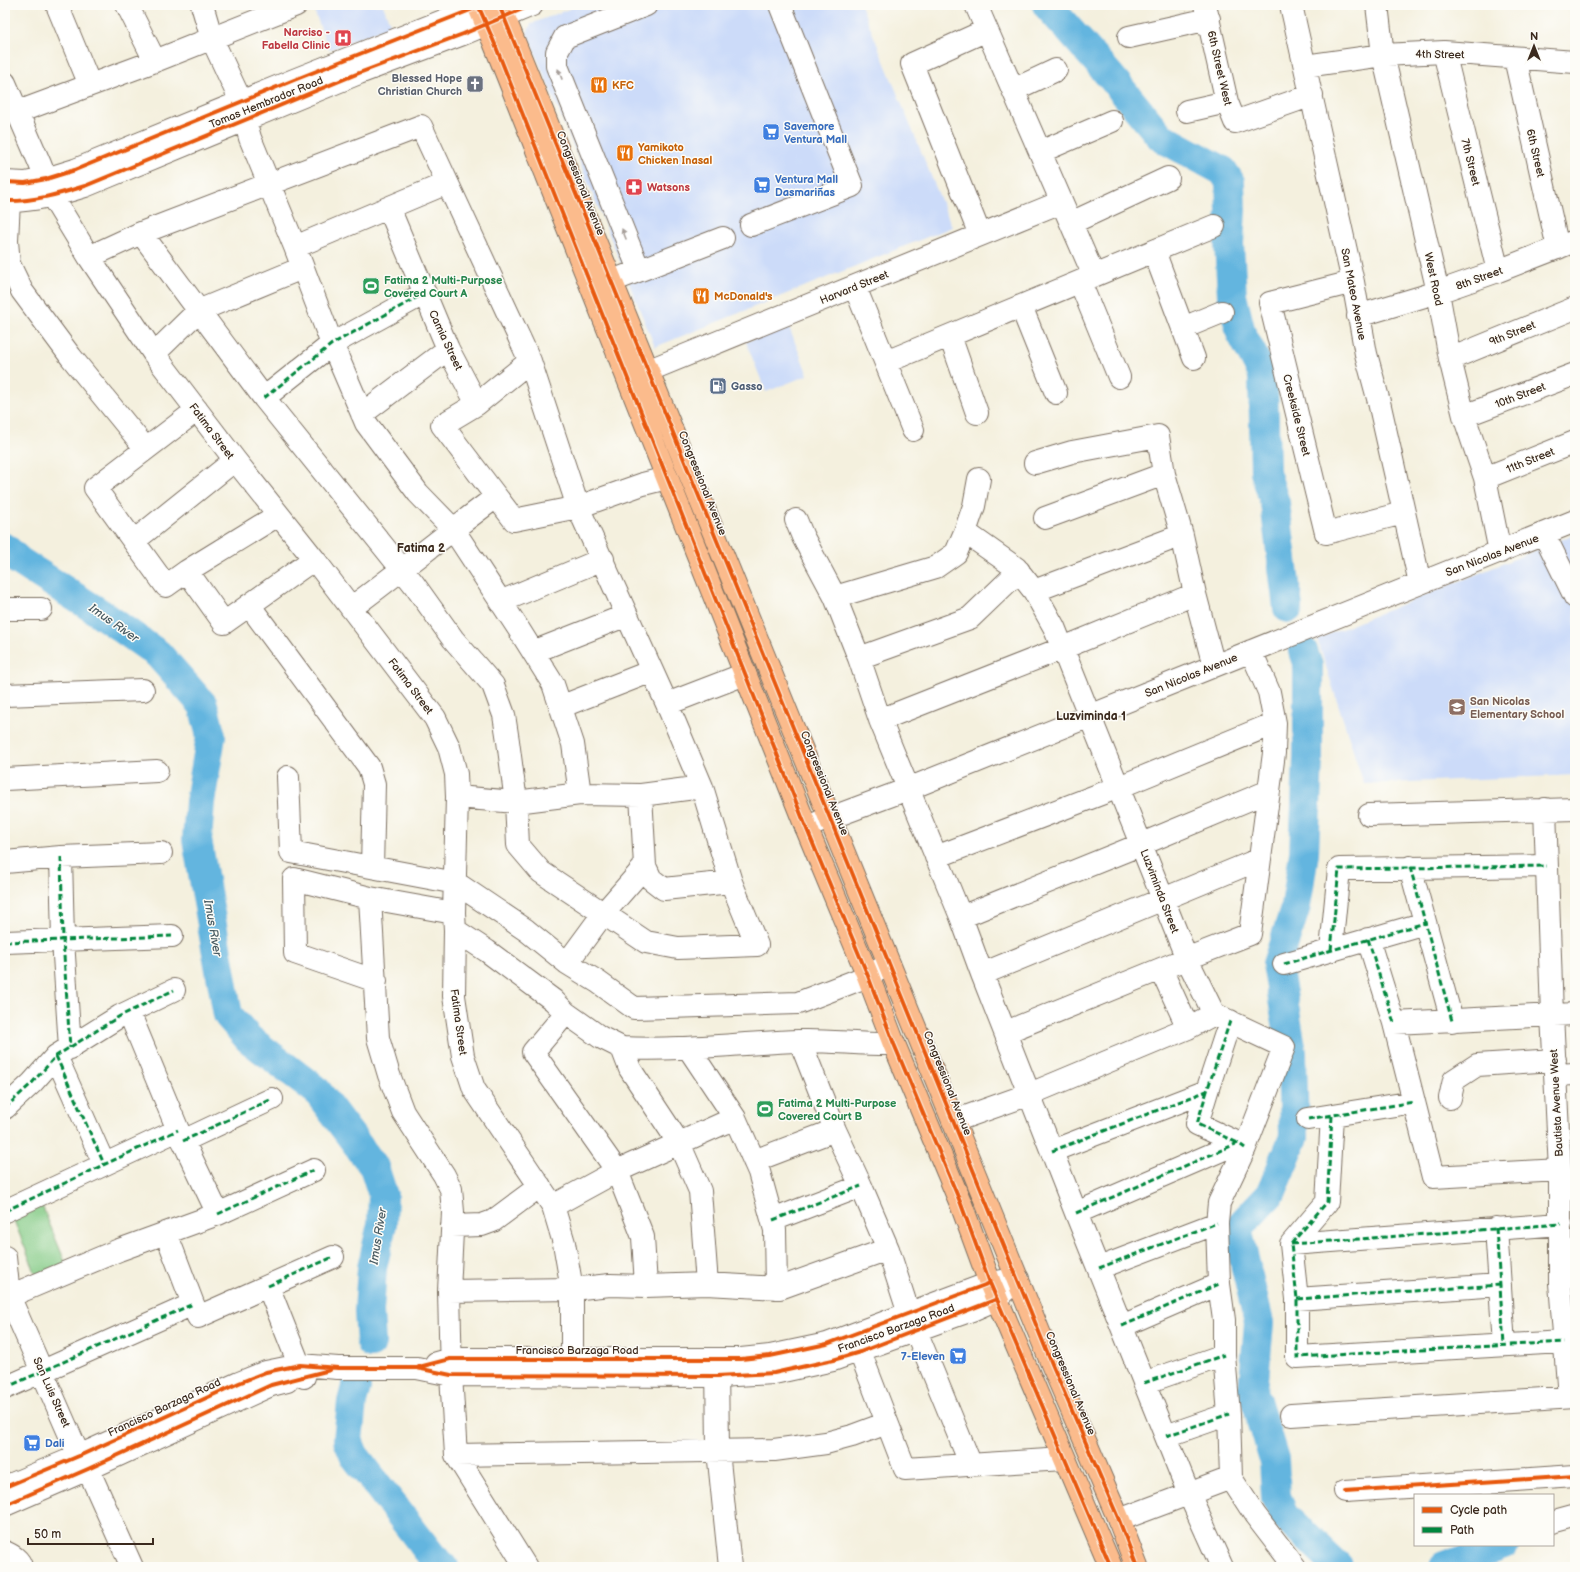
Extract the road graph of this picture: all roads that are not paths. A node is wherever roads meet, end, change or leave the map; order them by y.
1 (57, 5) edge
2 (127, 5) edge
3 (202, 5) edge
4 (296, 5) edge
5 (532, 5) edge
6 (646, 5) edge
7 (780, 5) edge
8 (976, 5) edge
9 (1291, 5) edge
10 (1377, 5) edge
11 (488, 11) edge
12 (1207, 12) edge
13 (987, 30) junction
14 (1129, 37) dead end
15 (212, 39) junction
16 (1444, 52) junction
17 (1383, 54) junction
18 (1516, 58) junction
19 (155, 61) junction
20 (1575, 62) edge
21 (1305, 66) junction
22 (1056, 70) dead end
23 (5, 83) edge
24 (90, 85) junction
25 (1013, 90) junction
26 (1312, 95) junction
27 (1227, 102) junction
28 (1187, 111) dead end
29 (18, 112) junction
30 (242, 112) junction
31 (1112, 121) dead end
32 (1040, 152) junction
33 (1168, 178) dead end
34 (447, 183) junction
35 (269, 184) junction
36 (49, 188) junction
37 (6, 195) edge
38 (1061, 202) junction
39 (389, 208) junction
40 (1071, 223) junction
41 (751, 225) dead end
42 (1214, 226) dead end
43 (141, 233) junction
44 (980, 235) junction
45 (723, 238) dead end
46 (1566, 244) edge
47 (295, 247) junction
48 (1154, 251) junction
49 (89, 257) junction
50 (302, 268) junction
51 (639, 270) junction
52 (1498, 271) junction
53 (1087, 279) junction
54 (1353, 282) junction
55 (601, 285) junction
56 (855, 286) junction
57 (1438, 292) junction
58 (425, 293) junction
59 (1021, 306) junction
60 (1575, 308) edge
61 (198, 310) junction
62 (1222, 312) dead end
63 (1358, 316) junction
64 (1183, 328) junction
65 (950, 336) junction
66 (332, 344) junction
67 (448, 349) junction
68 (154, 354) junction
69 (1194, 358) dead end
70 (1450, 359) junction
71 (530, 361) junction
72 (886, 362) junction
73 (647, 371) junction
74 (1575, 374) edge
75 (1119, 377) dead end
76 (627, 380) junction
77 (1056, 393) dead end
78 (264, 398) junction
79 (477, 404) junction
80 (197, 410) junction
81 (977, 413) dead end
82 (362, 414) junction
83 (1464, 416) junction
84 (913, 430) dead end
85 (1575, 442) edge
86 (146, 449) junction
87 (235, 460) junction
88 (1035, 463) dead end
89 (1164, 474) junction
90 (667, 478) junction
91 (1484, 478) junction
92 (979, 479) dead end
93 (496, 497) junction
94 (578, 507) junction
95 (1404, 513) junction
96 (278, 515) junction
97 (1045, 518) dead end
98 (796, 520) dead end
99 (1575, 521) edge
100 (453, 529) junction
101 (965, 532) junction
102 (1544, 534) junction
103 (1182, 535) junction
104 (134, 541) junction
105 (1500, 552) junction
106 (314, 559) junction
107 (603, 559) junction
108 (187, 571) junction
109 (402, 571) junction
110 (1019, 571) junction
111 (1420, 583) junction
112 (1034, 591) junction
113 (1195, 594) junction
114 (835, 597) junction
115 (1575, 597) edge
116 (500, 602) junction
117 (249, 605) junction
118 (351, 608) junction
119 (5, 609) edge
120 (42, 609) dead end
121 (627, 615) junction
122 (1063, 648) junction
123 (1251, 651) junction
124 (533, 652) junction
125 (859, 658) junction
126 (1214, 666) junction
127 (652, 671) junction
128 (745, 674) junction
129 (143, 690) dead end
130 (5, 695) edge
131 (667, 704) junction
132 (560, 707) junction
133 (1090, 716) junction
134 (880, 720) junction
135 (1275, 723) junction
136 (157, 771) dead end
137 (288, 777) dead end
138 (5, 779) edge
139 (1119, 787) junction
140 (702, 788) junction
141 (908, 789) junction
142 (1269, 791) junction
143 (580, 794) junction
144 (641, 795) junction
145 (457, 797) junction
146 (516, 802) junction
147 (1575, 808) edge
148 (1545, 809) junction
149 (1369, 814) dead end
150 (830, 819) junction
151 (806, 828) junction
152 (1142, 844) junction
153 (161, 853) dead end
154 (61, 857) junction
155 (936, 857) junction
156 (1260, 859) junction
157 (5, 862) edge
158 (645, 866) junction
159 (1546, 866) junction
160 (372, 867) junction
161 (1410, 867) junction
162 (731, 882) junction
163 (456, 883) junction
164 (370, 898) junction
165 (1164, 898) junction
166 (604, 914) junction
167 (961, 917) junction
168 (455, 922) junction
169 (1425, 923) junction
170 (172, 936) dead end
171 (1368, 939) junction
172 (63, 940) junction
173 (5, 942) edge
174 (1330, 950) junction
175 (1187, 959) junction
176 (567, 963) junction
177 (889, 964) junction
178 (1284, 964) dead end
179 (1161, 969) junction
180 (982, 974) junction
181 (868, 976) junction
182 (376, 981) junction
183 (174, 990) dead end
184 (129, 1012) junction
185 (566, 1013) junction
186 (1575, 1014) edge
187 (1552, 1015) junction
188 (1222, 1018) junction
189 (1452, 1020) junction
190 (1394, 1023) junction
191 (1188, 1028) junction
192 (1006, 1032) junction
193 (800, 1041) junction
194 (894, 1044) junction
195 (622, 1048) junction
196 (689, 1049) junction
197 (63, 1052) junction
198 (1562, 1070) edge
199 (1207, 1091) junction
200 (1030, 1094) junction
201 (1450, 1098) dead end
202 (272, 1099) dead end
203 (1414, 1102) junction
204 (5, 1108) edge
205 (1332, 1116) junction
206 (735, 1118) junction
207 (1308, 1119) dead end
208 (954, 1121) junction
209 (835, 1130) junction
210 (181, 1136) junction
211 (679, 1143) junction
212 (1241, 1145) junction
213 (1052, 1151) junction
214 (754, 1161) junction
215 (104, 1164) junction
216 (314, 1170) dead end
217 (1560, 1170) junction
218 (618, 1171) junction
219 (540, 1186) junction
220 (861, 1186) junction
221 (553, 1206) junction
222 (5, 1211) edge
223 (1076, 1213) junction
224 (218, 1214) junction
225 (773, 1220) junction
226 (1217, 1223) junction
227 (1561, 1224) junction
228 (452, 1226) junction
229 (1496, 1228) junction
230 (166, 1233) junction
231 (1292, 1244) junction
232 (888, 1250) junction
233 (5, 1257) edge
234 (333, 1257) dead end
235 (1099, 1268) junction
236 (1018, 1279) junction
237 (707, 1284) junction
238 (1219, 1284) junction
239 (1500, 1285) junction
240 (268, 1286) junction
241 (646, 1286) junction
242 (776, 1288) junction
243 (572, 1289) junction
244 (449, 1291) junction
245 (993, 1291) junction
246 (7, 1297) edge
247 (1297, 1299) junction
248 (192, 1304) junction
249 (1568, 1310) edge
250 (912, 1322) junction
251 (1122, 1326) junction
252 (1564, 1342) junction
253 (1504, 1345) junction
254 (860, 1352) junction
255 (1224, 1355) junction
256 (450, 1367) junction
257 (572, 1368) junction
258 (717, 1368) junction
259 (302, 1371) junction
260 (43, 1372) junction
261 (1144, 1383) junction
262 (5, 1388) edge
263 (1572, 1397) edge
264 (1229, 1414) junction
265 (1292, 1415) dead end
266 (887, 1423) junction
267 (1166, 1436) junction
268 (718, 1450) junction
269 (456, 1455) junction
270 (1064, 1459) junction
271 (84, 1462) junction
272 (971, 1465) junction
273 (1575, 1476) edge
274 (1231, 1478) junction
275 (5, 1487) edge
276 (1344, 1491) dead end
277 (1189, 1494) junction
278 (5, 1505) edge
279 (1575, 1516) edge
280 (1119, 1520) junction
281 (1554, 1522) edge
282 (5, 1552) edge
283 (1135, 1564) edge
284 (21, 1567) edge
285 (132, 1567) edge
286 (526, 1567) edge
287 (730, 1567) edge
288 (1110, 1567) edge
289 (1222, 1567) edge
290 (1295, 1567) edge

1 - 24 street
2 - 19 street
3 - 15 street
4 - 15 street
5 - 11 street, Tomas Hembrador Road
51 -> 6 street
7 - 41 street
8 - 13 street
9 - 21 street, San Mateo Avenue
10 - 17 street, West Road
11 - 30 street, Tomas Hembrador Road
11 - 55 main road, Congressional Avenue
12 - 14 street
12 - 27 street, 6th Street West
13 - 25 street
13 - 44 street
15 - 19 street
15 - 30 street
16 - 17 street, 4th Street
16 - 18 street, 4th Street
16 - 52 street, 7th Street
17 - 21 street, 4th Street
17 - 57 street, West Road
18 - 20 street, 4th Street
18 - 46 street, 6th Street
19 - 24 street
21 - 26 street, San Mateo Avenue
22 - 25 street
23 - 29 street, Fatima Street
24 - 29 street
25 - 32 street
26 - 27 street, 6th Street West
26 - 54 street, San Mateo Avenue
27 - 28 street
29 - 36 street, Fatima Street
30 - 35 street
30 - 36 street, Tomas Hembrador Road
31 - 32 street
32 - 38 street
33 - 40 street
34 - 35 street
34 - 39 street
34 - 71 street
35 - 43 street
35 - 47 street
36 - 37 street, Tomas Hembrador Road
36 - 49 street, Fatima Street
37 - 86 street
38 - 40 street
38 - 44 street, Harvard Street
39 - 47 street
39 - 58 street, Camia Street
40 - 53 street
42 - 48 street
43 - 49 street
43 - 61 street
44 - 56 street, Harvard Street
45 - 51 street
46 - 52 street, 8th Street
47 - 50 street
48 - 53 street
48 - 64 street
49 - 68 street, Fatima Street
50 - 61 street
50 - 66 street
51 - 55 street
52 - 57 street, 8th Street
53 - 59 street
53 - 75 street
54 - 63 street, San Mateo Avenue
54 - 95 street, Creekside Street
55 - 73 main road, Congressional Avenue
55 - 76 main road, Congressional Avenue
56 - 72 street
56 - 73 street, Harvard Street
57 - 63 street, 8th Street
57 - 70 street, West Road
58 - 66 street
58 - 67 street, Camia Street
59 - 65 street
59 - 77 street
60 - 70 street, 9th Street
61 - 68 street
61 - 78 street
62 - 64 street
63 - 95 street, San Mateo Avenue
64 - 69 street
65 - 72 street
65 - 81 street
66 - 78 street
66 - 82 street
67 - 79 street, Camia Street
67 - 82 street
68 - 80 street, Fatima Street
70 - 83 street, West Road
71 - 79 street
71 - 94 street
72 - 84 street
73 - 76 street, Harvard Street
73 - 150 main road, Congressional Avenue
74 - 83 street, 10th Street
76 - 90 main road, Congressional Avenue
78 - 109 street
79 - 93 street
80 - 86 street
80 - 87 street, Fatima Street
82 - 100 street
83 - 91 street, West Road
85 - 91 street, 11th Street
86 - 104 street
87 - 96 street, Fatima Street
87 - 104 street
88 - 89 street
89 - 97 street
89 - 103 street
90 - 94 street
90 - 128 main road, Congressional Avenue
91 - 105 street, West Road
92 - 101 street
93 - 94 street
93 - 100 street
94 - 107 street
95 - 111 street, San Mateo Avenue
96 - 106 street, Fatima Street
96 - 108 street
98 - 114 street
99 - 102 street, San Nicolas Avenue
100 - 109 street
100 - 116 street
101 - 110 street, Luzviminda Street
101 - 114 street
102 - 105 street, San Nicolas Avenue
102 - 115 street
103 - 112 street
103 - 113 street
104 - 108 street
105 - 111 street, San Nicolas Avenue
106 - 117 street
106 - 118 street, Fatima Street
107 - 116 street
107 - 121 street
108 - 117 street
109 - 118 street
109 - 146 street
110 - 112 street, Luzviminda Street
110 - 125 street
111 - 123 street, San Nicolas Avenue
112 - 122 street, Luzviminda Street
113 - 122 street
113 - 126 street
114 - 125 street
116 - 124 street
117 - 160 street
118 - 145 street, Fatima Street
119 - 120 street
121 - 124 street
121 - 127 street
122 - 133 street, Luzviminda Street
122 - 134 street
123 - 126 street, San Nicolas Avenue
123 - 135 street
124 - 132 street
125 - 134 street
126 - 133 street, San Nicolas Avenue
127 - 131 street
127 - 132 street
128 - 131 street
128 - 151 main road, Congressional Avenue
129 - 130 street
131 - 140 street
132 - 143 street
133 - 139 street, Luzviminda Street
133 - 141 street, San Nicolas Avenue
134 - 141 street
135 - 139 street
135 - 142 street
136 - 138 street
137 - 160 street
139 - 152 street, Luzviminda Street
139 - 155 street
140 - 144 street
140 - 162 street
141 - 150 street, San Nicolas Avenue
141 - 155 street
142 - 152 street
142 - 156 street
143 - 144 street
143 - 146 street
144 - 158 street
145 - 146 street
145 - 163 street, Fatima Street
146 - 166 street
147 - 148 street
148 - 149 street
148 - 159 street, Bautista Avenue West
150 - 151 street, San Nicolas Avenue
150 - 177 main road, Congressional Avenue
151 - 181 main road, Congressional Avenue
152 - 165 street, Luzviminda Street
152 - 167 street
153 - 154 street
154 - 157 street
154 - 172 street
155 - 167 street
156 - 165 street
156 - 175 street
158 - 162 street
158 - 166 street
159 - 161 street
159 - 187 street, Bautista Avenue West
160 - 163 street
161 - 169 street
161 - 174 street
162 - 166 street
163 - 168 street, Fatima Street
163 - 176 street
164 - 168 street
164 - 182 street
164 - 182 street
165 - 175 street, Luzviminda Street
165 - 180 street
166 - 176 street
167 - 180 street
168 - 185 street
168 - 219 street, Fatima Street
169 - 171 street
169 - 189 street
170 - 172 street
171 - 174 street
171 - 190 street
172 - 173 street
172 - 197 street
174 - 178 street
175 - 179 street
175 - 188 street, Luzviminda Street
176 - 181 street
177 - 181 street
177 - 208 main road, Congressional Avenue
179 - 191 street
179 - 192 street
180 - 192 street
181 - 194 main road, Congressional Avenue
182 - 228 street
183 - 184 street
184 - 197 street
184 - 210 street
185 - 195 street
185 - 218 street
186 - 187 street
187 - 189 street
187 - 198 street, Bautista Avenue West
188 - 191 street
188 - 199 street
188 - 212 street
189 - 190 street
190 - 203 street
191 - 200 street
192 - 200 street
193 - 194 street
193 - 196 street
193 - 209 street
194 - 245 main road, Congressional Avenue
195 - 196 street
195 - 211 street
196 - 206 street
197 - 204 street
197 - 215 street
198 - 201 street
198 - 217 street, Bautista Avenue West
199 - 212 street
199 - 213 street
200 - 208 street
200 - 213 street
202 - 210 street
203 - 205 street
203 - 217 street
205 - 207 street
205 - 231 street
206 - 211 street
206 - 214 street
208 - 236 main road, Congressional Avenue
209 - 214 street
209 - 220 street
210 - 215 street
210 - 224 street
211 - 218 street
211 - 237 street
212 - 223 street
212 - 226 street
213 - 223 street
214 - 225 street
215 - 222 street
216 - 224 street
217 - 227 street, Bautista Avenue West
218 - 221 street
218 - 241 street
219 - 221 street, Fatima Street
219 - 228 street
220 - 225 street
220 - 232 street
221 - 243 street, Fatima Street
223 - 235 street
224 - 230 street
225 - 242 street
226 - 235 street
226 - 238 street
227 - 229 street
227 - 249 street, Bautista Avenue West
228 - 244 street
229 - 231 street
229 - 239 street
230 - 246 street
230 - 248 street
231 - 247 street
232 - 242 street
232 - 250 street
233 - 246 street, San Luis Street
234 - 240 street
235 - 251 street
236 - 245 street, Francisco Barzaga Road
236 - 280 main road, Congressional Avenue
237 - 241 street
237 - 242 street
238 - 251 street
238 - 255 street
239 - 247 street
239 - 253 street
240 - 248 street
240 - 259 street
241 - 243 street
243 - 244 street
243 - 257 street, Fatima Street
244 - 256 street
245 - 250 street, Francisco Barzaga Road
245 - 270 main road, Congressional Avenue
246 - 260 street, San Luis Street
247 - 253 street
248 - 260 street
249 - 252 street, Bautista Avenue West
250 - 254 street, Francisco Barzaga Road
250 - 258 street, Francisco Barzaga Road
250 - 272 street
251 - 261 street
252 - 253 street
252 - 263 street, Bautista Avenue West
254 - 258 street, Francisco Barzaga Road
254 - 266 street
255 - 261 street
255 - 264 street
256 - 257 street, Francisco Barzaga Road
256 - 259 street, Francisco Barzaga Road
256 - 269 street
257 - 258 street, Francisco Barzaga Road
258 - 268 street
259 - 271 street, Francisco Barzaga Road
260 - 262 street
260 - 271 street, San Luis Street
261 - 267 street
263 - 265 street
264 - 267 street
264 - 274 street
266 - 268 street
266 - 272 street
267 - 277 street
268 - 269 street
268 - 287 street
269 - 286 street
270 - 272 street
270 - 288 main road, Congressional Avenue
271 - 275 street, Francisco Barzaga Road
271 - 278 street, Francisco Barzaga Road
271 - 285 street, San Luis Street
273 - 276 street
274 - 277 street
274 - 290 street
277 - 280 street
277 - 289 street
279 - 281 street
280 - 283 main road, Congressional Avenue
282 - 284 street
283 - 288 street

